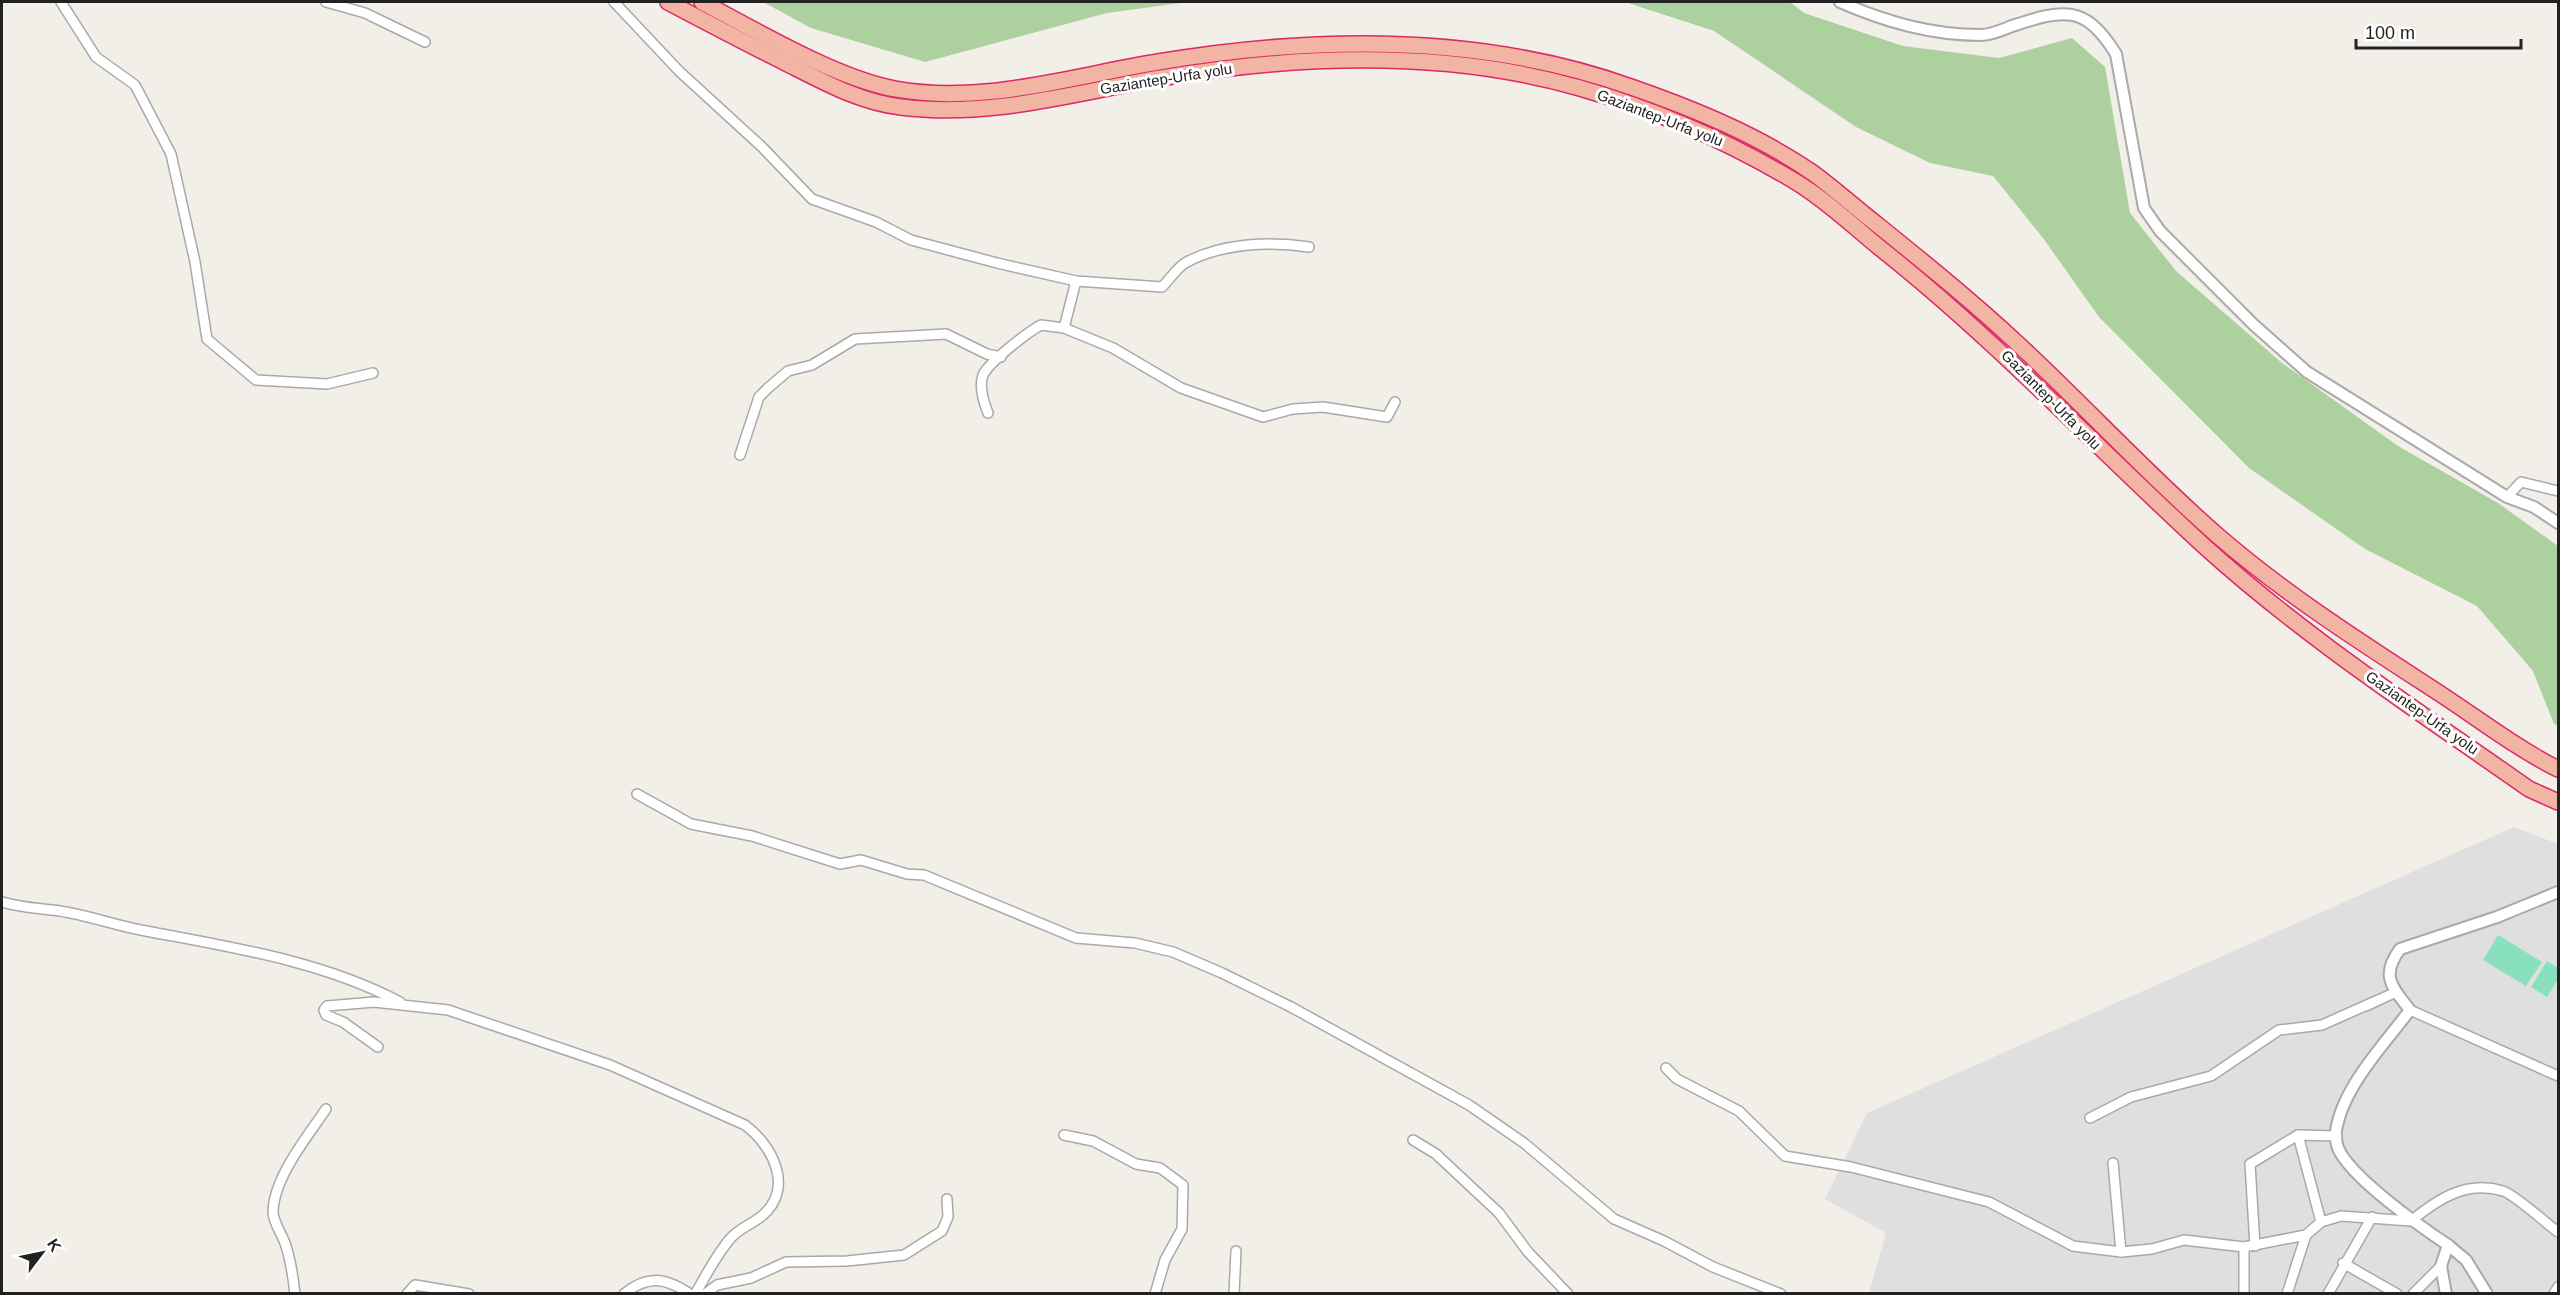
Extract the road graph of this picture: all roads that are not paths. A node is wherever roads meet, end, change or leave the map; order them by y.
1 (61, 2) edge
2 (326, 2) edge
3 (614, 2) edge
4 (668, 2) edge
5 (702, 2) edge
6 (1840, 2) edge
7 (425, 42) dead end
8 (1310, 247) dead end
9 (1076, 280) junction
10 (1064, 328) junction
11 (1001, 357) junction
12 (373, 373) dead end
13 (1395, 402) dead end
14 (988, 413) dead end
15 (740, 455) dead end
16 (2559, 490) edge
17 (2507, 497) junction
18 (2559, 523) edge
19 (2559, 769) edge
20 (637, 794) dead end
21 (2559, 802) edge
22 (2559, 892) edge
23 (2, 902) edge
24 (2396, 992) junction
25 (405, 1005) junction
26 (2366, 1006) dead end
27 (2410, 1010) junction
28 (378, 1047) dead end
29 (1666, 1068) dead end
30 (2559, 1077) edge
31 (327, 1109) dead end
32 (2090, 1118) dead end
33 (2298, 1135) junction
34 (1064, 1136) dead end
35 (2337, 1136) junction
36 (1413, 1140) dead end
37 (2113, 1163) dead end
38 (947, 1199) dead end
39 (2372, 1217) junction
40 (2411, 1221) junction
41 (2321, 1222) junction
42 (2559, 1232) edge
43 (2306, 1235) junction
44 (2448, 1245) junction
45 (2255, 1246) junction
46 (2244, 1247) junction
47 (1236, 1251) dead end
48 (2121, 1252) junction
49 (2343, 1263) junction
50 (2441, 1266) junction
51 (2559, 1287) edge
52 (295, 1293) edge
53 (407, 1293) edge
54 (469, 1293) edge
55 (624, 1293) edge
56 (690, 1293) edge
57 (695, 1293) edge
58 (705, 1293) edge
59 (1155, 1293) edge
60 (1234, 1293) edge
61 (1568, 1293) edge
62 (1781, 1293) edge
63 (2244, 1293) edge
64 (2287, 1293) edge
65 (2328, 1293) edge
66 (2397, 1293) edge
67 (2413, 1293) edge
68 (2446, 1293) edge
69 (2487, 1293) edge
70 (2554, 1293) edge

1 - 12 street
2 - 7 street
3 - 9 street
4 - 21 highway, Gaziantep-Urfa yolu
5 - 19 highway, Gaziantep-Urfa yolu
6 - 17 street
8 - 9 street
9 - 10 street
10 - 11 street
10 - 13 street
11 - 14 street
11 - 15 street
16 - 17 street
17 - 18 street
20 - 62 street
22 - 24 street
23 - 25 street
24 - 26 street
24 - 27 street
24 - 32 street
25 - 28 street
25 - 57 street
27 - 30 street
27 - 35 street
29 - 48 street
31 - 52 street
33 - 35 street
33 - 41 street
33 - 45 street
34 - 59 street
35 - 40 street
36 - 61 street
37 - 48 street
38 - 58 street
39 - 40 street
39 - 41 street
39 - 49 street
40 - 42 street
40 - 44 street
41 - 43 street
43 - 45 street
43 - 64 street
44 - 50 street
44 - 69 street
45 - 46 street
46 - 48 street
46 - 63 street
47 - 60 street
49 - 65 street
49 - 66 street
50 - 67 street
50 - 68 street
51 - 70 street
53 - 54 street
55 - 56 street

